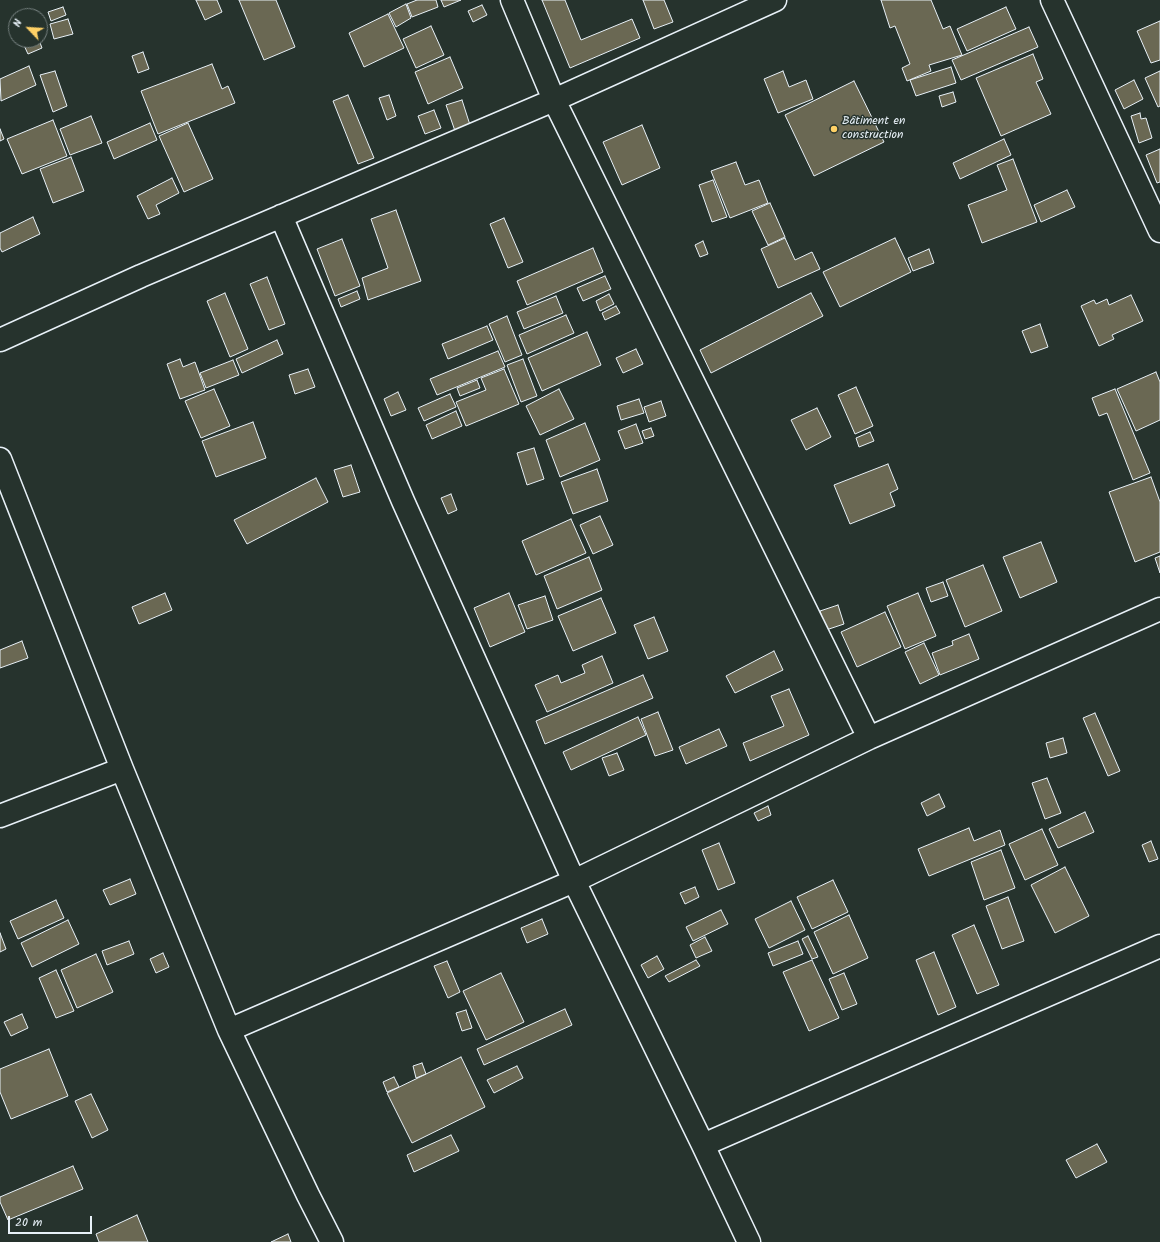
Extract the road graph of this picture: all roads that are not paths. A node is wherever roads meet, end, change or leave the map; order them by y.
1 (512, 0) edge
2 (774, 0) edge
3 (1052, 0) edge
4 (554, 100) junction
5 (281, 216) junction
6 (1160, 231) edge
7 (0, 340) edge
8 (0, 459) edge
9 (1160, 609) edge
10 (869, 738) junction
11 (122, 769) junction
12 (0, 816) edge
13 (574, 881) junction
14 (1160, 946) edge
15 (229, 1030) junction
16 (703, 1145) junction
17 (332, 1242) edge
18 (749, 1242) edge

1 - 4 street
2 - 4 street
3 - 6 street
4 - 5 street
4 - 10 street
5 - 7 street
5 - 13 street
8 - 11 street
9 - 10 street
10 - 13 street
11 - 12 street
11 - 15 street
13 - 15 street
13 - 16 street
14 - 16 street
15 - 17 street
16 - 18 street

